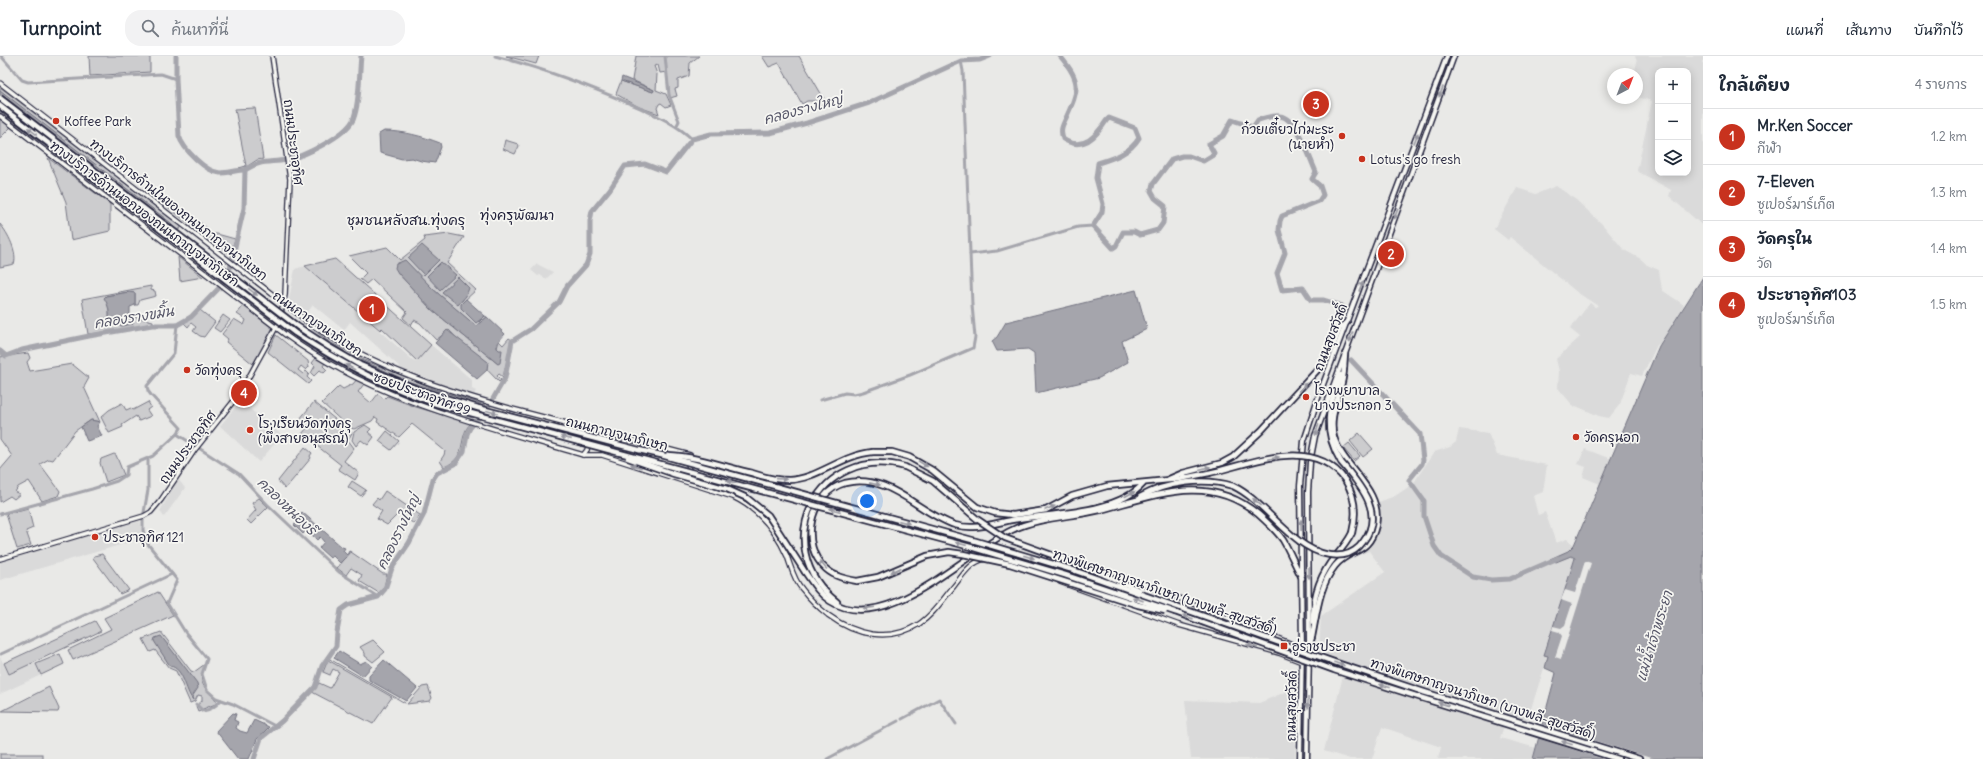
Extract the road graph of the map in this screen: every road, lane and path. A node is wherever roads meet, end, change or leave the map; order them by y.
1 (272, 56) edge
2 (1447, 56) edge
3 (1454, 56) edge
4 (0, 83) edge
5 (0, 98) edge
6 (0, 106) edge
7 (0, 116) edge
8 (1376, 244) junction
9 (1384, 247) junction
10 (284, 304) junction
11 (1347, 322) junction
12 (277, 328) junction
13 (1345, 354) junction
14 (1344, 366) junction
15 (592, 430) junction
16 (602, 448) junction
17 (583, 455) junction
18 (661, 455) junction
19 (1168, 480) junction
20 (686, 482) junction
21 (1143, 484) junction
22 (772, 486) joint
23 (770, 493) joint
24 (1132, 501) junction
25 (0, 559) edge
26 (1043, 573) junction
27 (1302, 578) junction
28 (1157, 598) junction
29 (841, 606) junction
30 (1175, 612) junction
31 (1312, 637) junction
32 (1302, 648) junction
33 (1309, 650) junction
34 (1302, 662) junction
35 (1300, 759) edge
36 (1307, 759) edge
37 (1618, 759) edge
38 (1638, 759) edge

1 - 10 main road, ถนนประชาอุทิศ
8 -> 2 main road, ถนนสุขสวัสดิ์
3 -> 9 main road, ถนนสุขสวัสดิ์
4 - 10 main road, ทางบริการด้านในของถนนกาญจนาภิเษก
5 -> 18 highway, ถนนกาญจนาภิเษก, bridge
16 -> 6 highway, ถนนกาญจนาภิเษก, bridge
7 - 12 main road, ทางบริการด้านนอกของถนนกาญจนาภิเษก
8 - 9 main road
11 -> 8 main road, ถนนสุขสวัสดิ์
9 -> 13 main road, ถนนสุขสวัสดิ์
10 - 12 main road, ถนนประชาอุทิศ
10 - 15 main road, ทางบริการด้านในของถนนกาญจนาภิเษก
19 -> 11 highway
27 -> 11 main road, ถนนสุขสวัสดิ์
12 - 17 main road, ซอยประชาอุทิศ 99
12 - 25 main road, ถนนประชาอุทิศ
13 - 14 highway
13 -> 33 main road, ถนนสุขสวัสดิ์
14 -> 24 highway, bridge
14 - 31 highway
15 - 17 main road
15 - 20 main road, ทางบริการด้านในของถนนกาญจนาภิเษก
23 -> 16 highway, ถนนกาญจนาภิเษก, bridge
16 - 29 highway, bridge
20 -> 17 main road
18 -> 21 highway, bridge
18 - 22 highway, ถนนกาญจนาภิเษก, bridge
19 - 21 highway
19 -> 31 highway, bridge
20 - 26 main road
30 -> 21 highway, bridge
22 -> 28 highway, ทางพิเศษกาญจนาภิเษก (บางพลี-สุขสวัสดิ์), bridge
30 -> 23 highway, ทางพิเศษกาญจนาภิเษก (บางพลี-สุขสวัสดิ์), bridge
24 - 27 highway
24 -> 29 highway
26 - 32 main road
34 -> 26 main road
27 - 32 main road, ถนนสุขสวัสดิ์
28 - 29 highway, bridge
28 -> 38 highway, ทางพิเศษกาญจนาภิเษก (บางพลี-สุขสวัสดิ์), bridge
37 -> 30 highway, ทางพิเศษกาญจนาภิเษก (บางพลี-สุขสวัสดิ์), bridge
31 - 33 highway
32 - 33 main road
32 - 34 main road, ถนนสุขสวัสดิ์
33 -> 36 main road, ถนนสุขสวัสดิ์
34 - 35 main road, ถนนสุขสวัสดิ์

